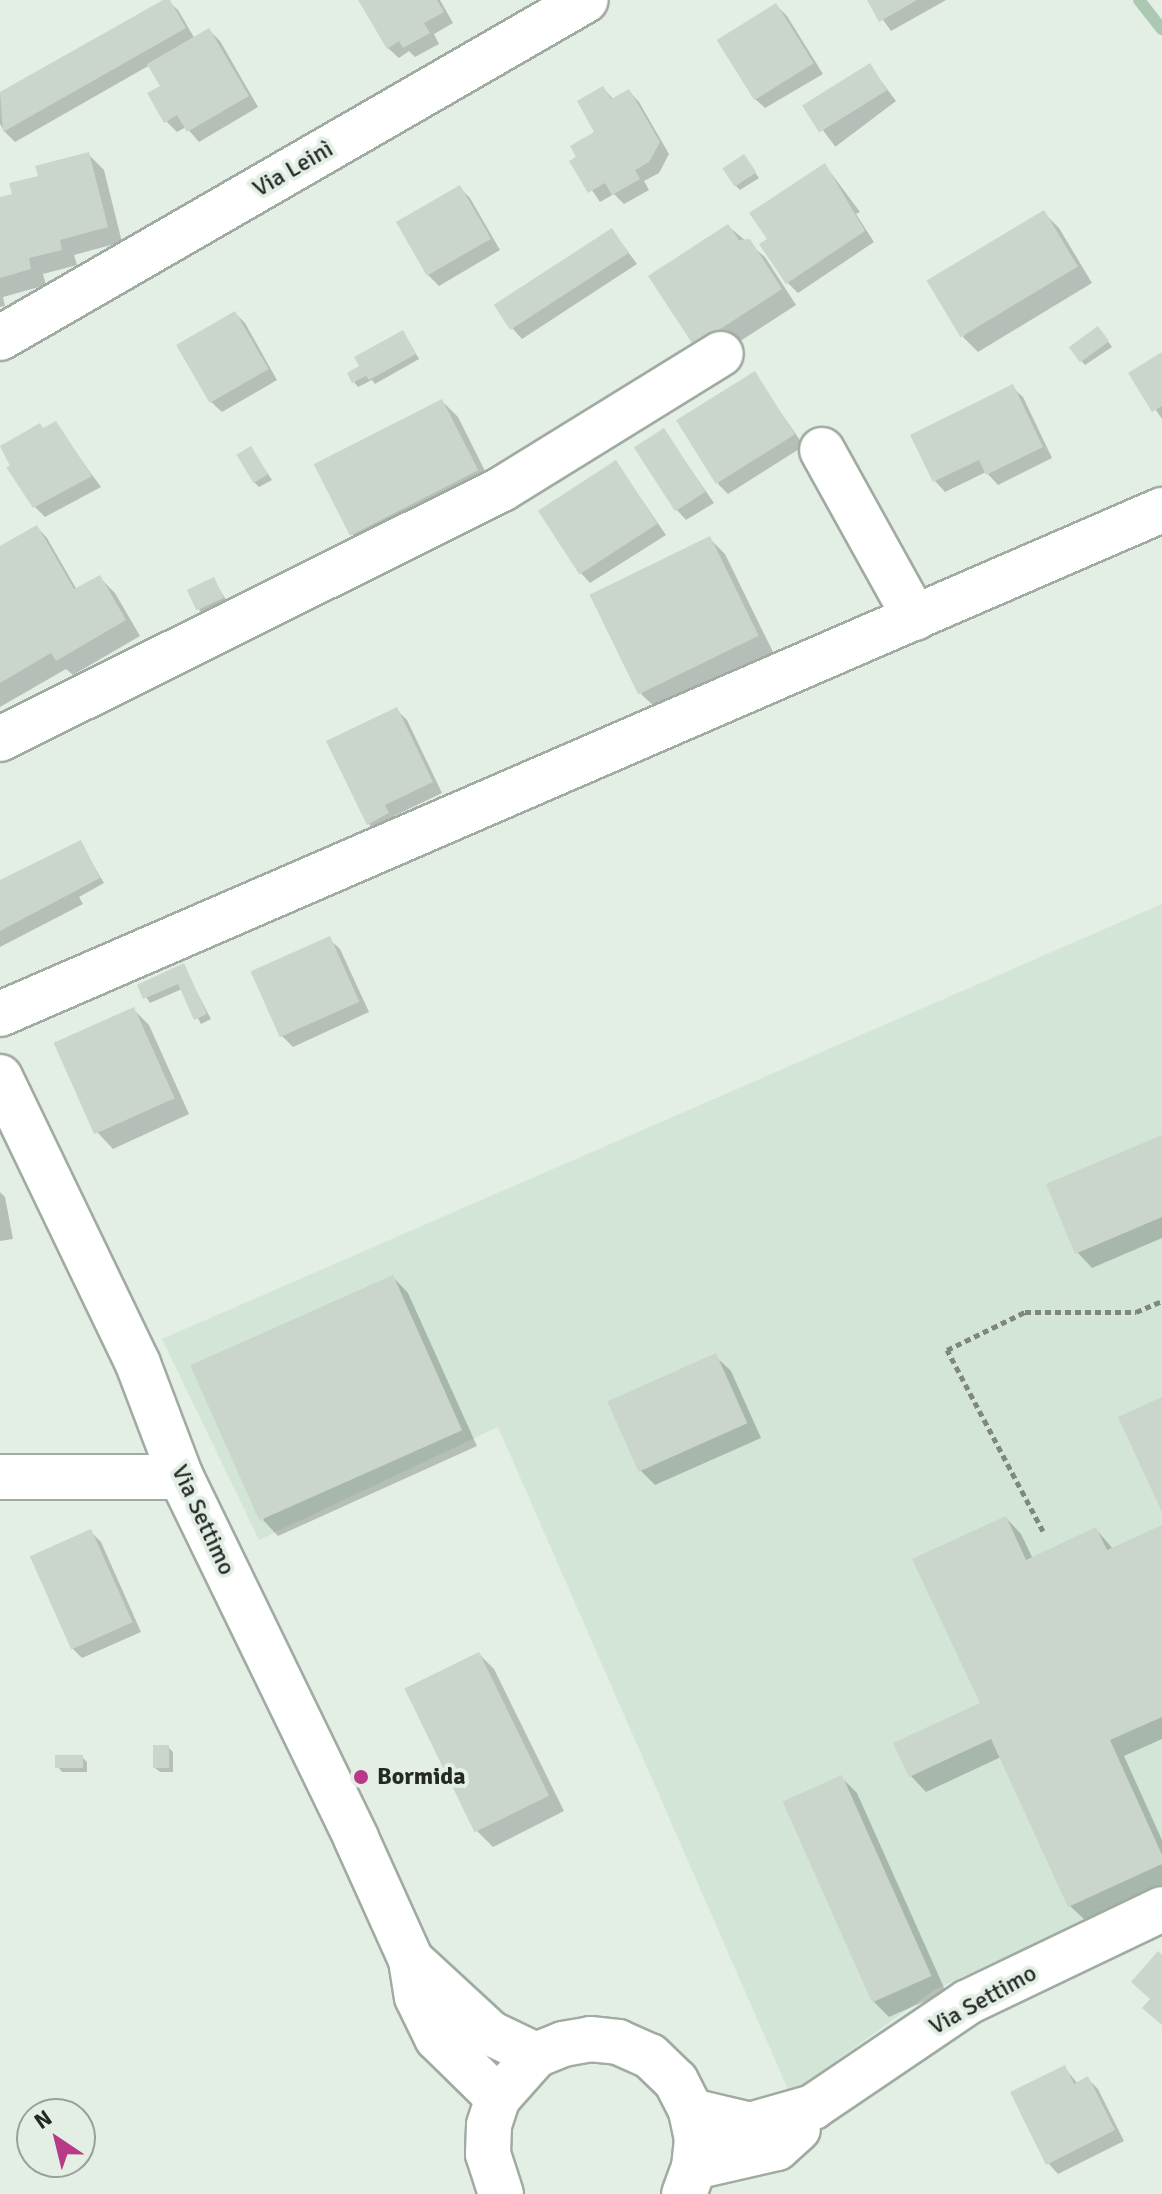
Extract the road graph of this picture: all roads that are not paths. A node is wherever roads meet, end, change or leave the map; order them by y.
1 (586, 0) edge
2 (0, 338) edge
3 (721, 354) dead end
4 (822, 450) dead end
5 (1162, 510) edge
6 (915, 618) junction
7 (0, 739) edge
8 (0, 1014) edge
9 (0, 1077) edge
10 (0, 1477) edge
11 (181, 1477) junction
12 (1162, 1909) edge
13 (411, 1960) junction
14 (536, 2055) junction
15 (498, 2098) junction
16 (813, 2107) junction
17 (691, 2111) junction
18 (689, 2180) edge
19 (489, 2181) edge

1 - 2 street, Via Leinì
3 - 7 street
4 - 6 street
5 - 6 street
6 - 8 street
9 - 11 street, Via Settimo
10 - 11 street
11 - 13 street, Via Settimo
12 - 16 street, Via Settimo
13 - 14 street, Via Settimo
13 - 15 street, Via Settimo
14 - 15 street
14 - 17 street
15 - 19 street
16 - 17 street, Via Settimo
16 - 18 street, Via Settimo
17 - 18 street

